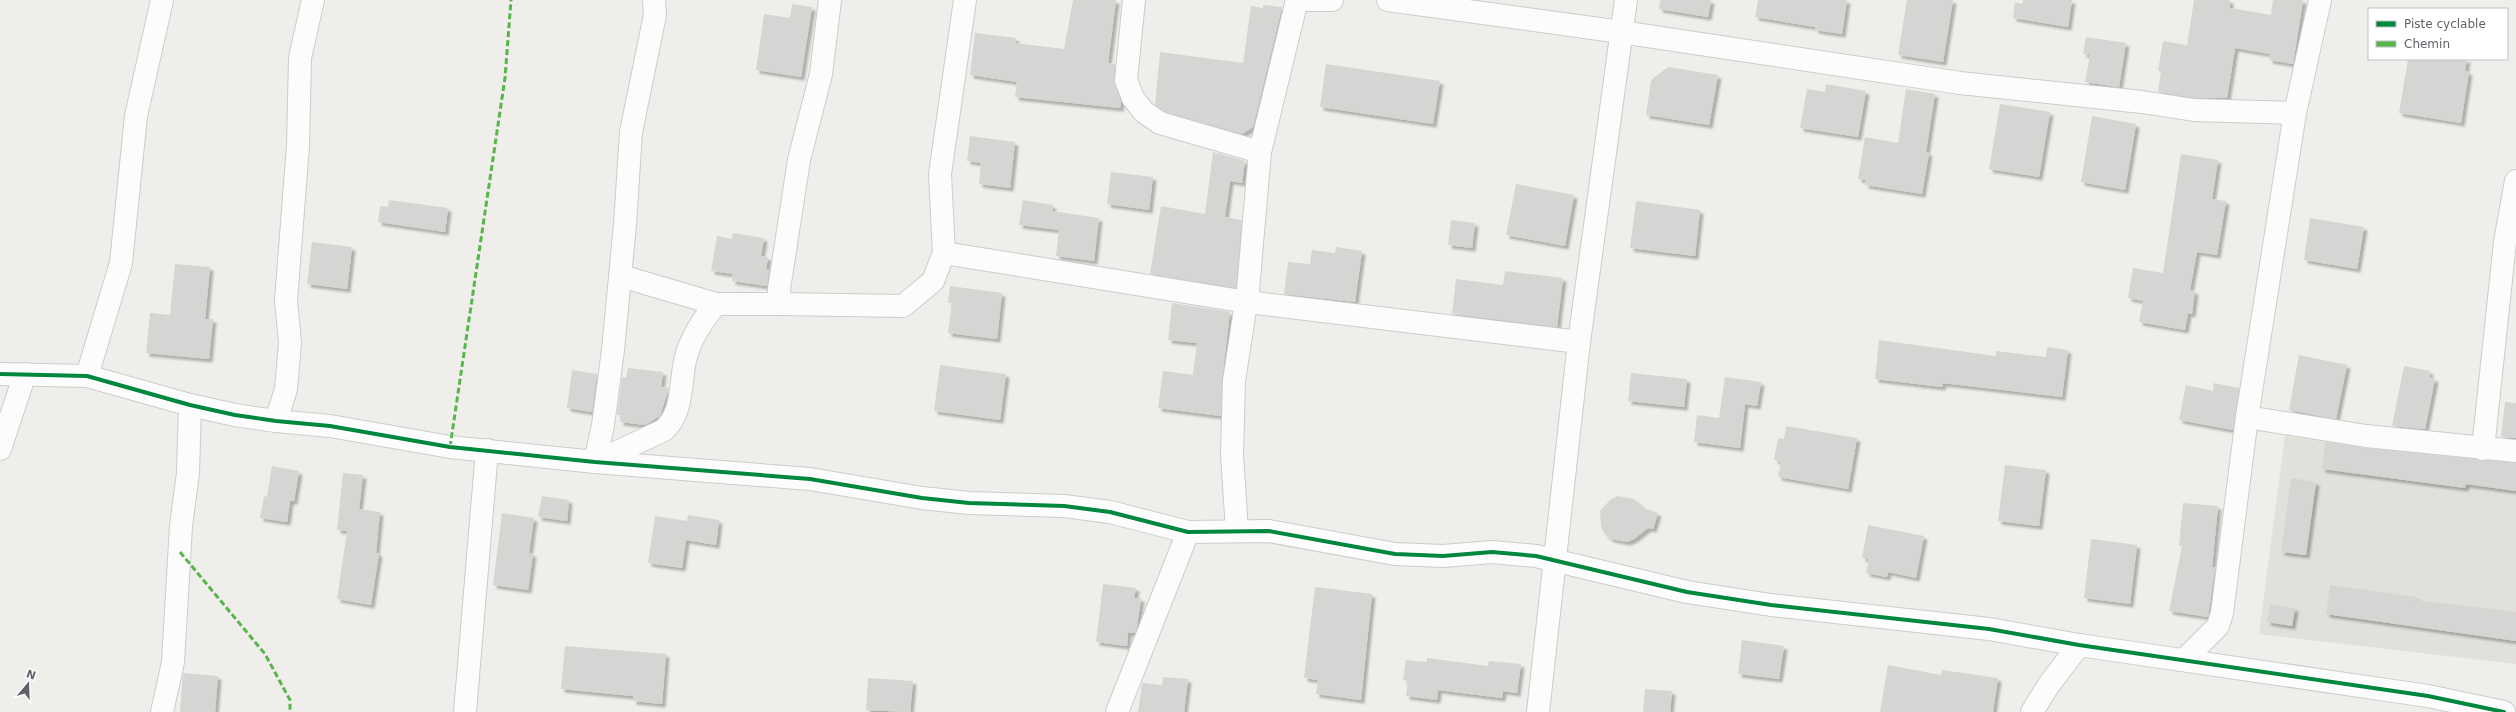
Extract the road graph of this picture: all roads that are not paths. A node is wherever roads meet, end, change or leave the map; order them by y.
1 (162, 0) edge
2 (313, 0) edge
3 (654, 0) edge
4 (830, 0) edge
5 (965, 0) edge
6 (1134, 0) edge
7 (1298, 0) edge
8 (1332, 0) edge
9 (1388, 0) edge
10 (1626, 0) edge
11 (2320, 0) edge
12 (1621, 32) junction
13 (2295, 113) junction
14 (1260, 152) junction
15 (2516, 181) edge
16 (944, 253) junction
17 (621, 276) junction
18 (1247, 302) junction
19 (716, 304) junction
20 (780, 304) junction
21 (2507, 311) edge
22 (1579, 342) junction
23 (0, 374) edge
24 (25, 374) junction
25 (87, 376) junction
26 (190, 405) junction
27 (2248, 418) junction
28 (276, 422) junction
29 (0, 449) edge
30 (2483, 449) junction
31 (487, 450) junction
32 (2516, 451) edge
33 (595, 462) junction
34 (1237, 531) junction
35 (1188, 532) junction
36 (1554, 560) junction
37 (2079, 645) junction
38 (2184, 660) junction
39 (2476, 709) edge
40 (162, 712) edge
41 (465, 712) edge
42 (1117, 712) edge
43 (1538, 712) edge
44 (2032, 712) edge
45 (2504, 712) edge

1 - 25 street
2 - 28 street
3 - 17 street
4 - 20 street
5 - 16 street
6 - 14 street
7 - 8 street
7 - 14 street
9 - 12 street
10 - 12 street
11 - 13 street
12 - 13 street
12 - 22 street
13 - 27 street
14 - 18 street
15 - 21 street
16 - 18 street
16 - 20 street
17 - 19 street
17 - 33 street
18 - 22 street
18 - 34 street
19 - 20 street
19 - 33 street
21 - 30 street
22 - 36 street
23 - 24 street
24 - 25 street
24 - 29 street
25 - 26 street
26 - 28 street
26 - 40 street
27 - 30 street
27 - 38 street
28 - 31 street
30 - 32 street
31 - 33 street
31 - 41 street
33 - 35 street
34 - 35 street
34 - 36 street
35 - 42 street
36 - 37 street
36 - 43 street
37 - 38 street
37 - 44 street
38 - 39 street
39 - 45 street

